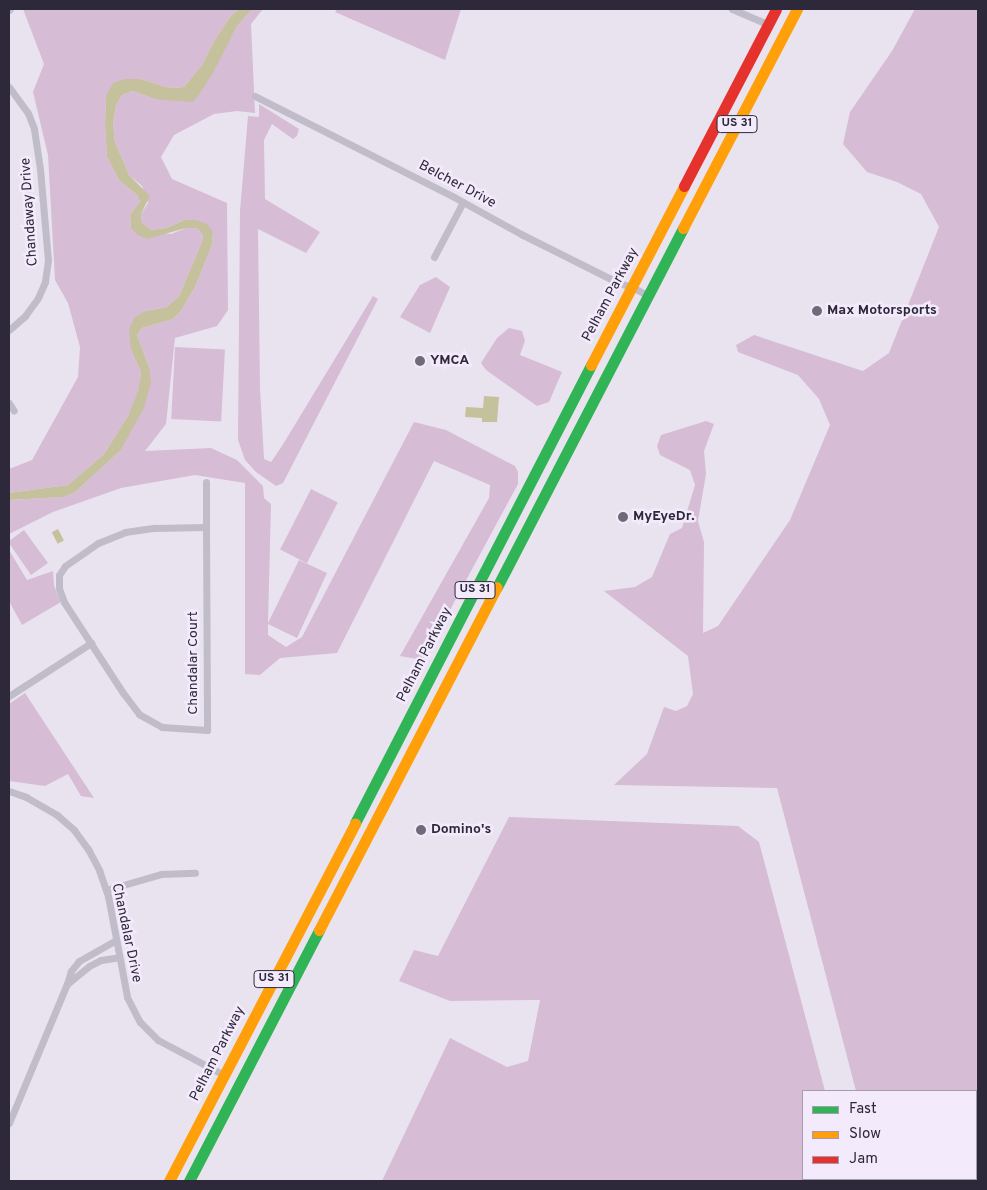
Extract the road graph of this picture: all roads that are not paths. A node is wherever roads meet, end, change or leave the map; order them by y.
1 (732, 9) edge
2 (773, 9) edge
3 (794, 14) edge
4 (768, 24) junction
5 (9, 88) edge
6 (255, 96) dead end
7 (684, 185) junction
8 (701, 194) junction
9 (464, 202) junction
10 (660, 233) junction
11 (676, 242) junction
12 (434, 257) dead end
13 (632, 287) junction
14 (649, 296) junction
15 (613, 324) junction
16 (9, 330) edge
17 (629, 333) junction
18 (9, 403) edge
19 (14, 411) dead end
20 (538, 467) junction
21 (558, 470) junction
22 (206, 482) dead end
23 (206, 528) junction
24 (91, 643) junction
25 (429, 679) junction
26 (446, 687) junction
27 (9, 696) edge
28 (379, 776) junction
29 (395, 784) junction
30 (9, 791) edge
31 (332, 866) junction
32 (195, 873) dead end
33 (348, 874) junction
34 (106, 890) junction
35 (116, 940) junction
36 (119, 957) junction
37 (67, 984) junction
38 (245, 1033) junction
39 (262, 1041) junction
40 (224, 1075) junction
41 (240, 1083) junction
42 (9, 1123) edge
43 (168, 1181) edge
44 (189, 1181) edge

1 - 4 street
2 - 3 main road
2 - 4 main road, Pelham Parkway / US 31
3 - 8 main road, US 31
4 - 7 main road, Pelham Parkway / US 31
5 - 16 street, Chandaway Drive
6 - 9 street, Belcher Drive
7 - 8 main road
7 - 10 main road, Pelham Parkway / US 31
8 - 11 main road, US 31
9 - 12 street
9 - 13 street, Belcher Drive
10 - 11 main road
10 - 13 main road, Pelham Parkway / US 31
11 - 14 main road, US 31
13 - 14 street, Belcher Drive
13 - 15 main road, Pelham Parkway / US 31
14 - 17 main road, US 31
15 - 17 main road
15 - 20 main road, Pelham Parkway / US 31
17 - 21 main road, US 31
18 - 19 street
20 - 21 main road
20 - 25 main road, Pelham Parkway / US 31
21 - 26 main road, US 31
22 - 23 street, Chandalar Court
23 - 24 street, Chandalar Court
23 - 24 street, Chandalar Court
24 - 27 street
25 - 26 main road
25 - 28 main road, Pelham Parkway / US 31
26 - 29 main road, US 31
28 - 29 main road
28 - 31 main road, Pelham Parkway / US 31
29 - 33 main road, US 31
30 - 34 street, Chandalar Drive
31 - 33 main road
31 - 38 main road, Pelham Parkway / US 31
32 - 34 street
33 - 39 main road, US 31
34 - 35 street, Chandalar Drive
35 - 36 street, Chandalar Drive
35 - 37 street
36 - 37 street
36 - 40 street, Chandalar Drive
37 - 42 street
38 - 39 main road
38 - 40 main road, Pelham Parkway / US 31
39 - 41 main road, US 31
40 - 41 main road
40 - 43 main road, Pelham Parkway / US 31
41 - 44 main road, US 31

